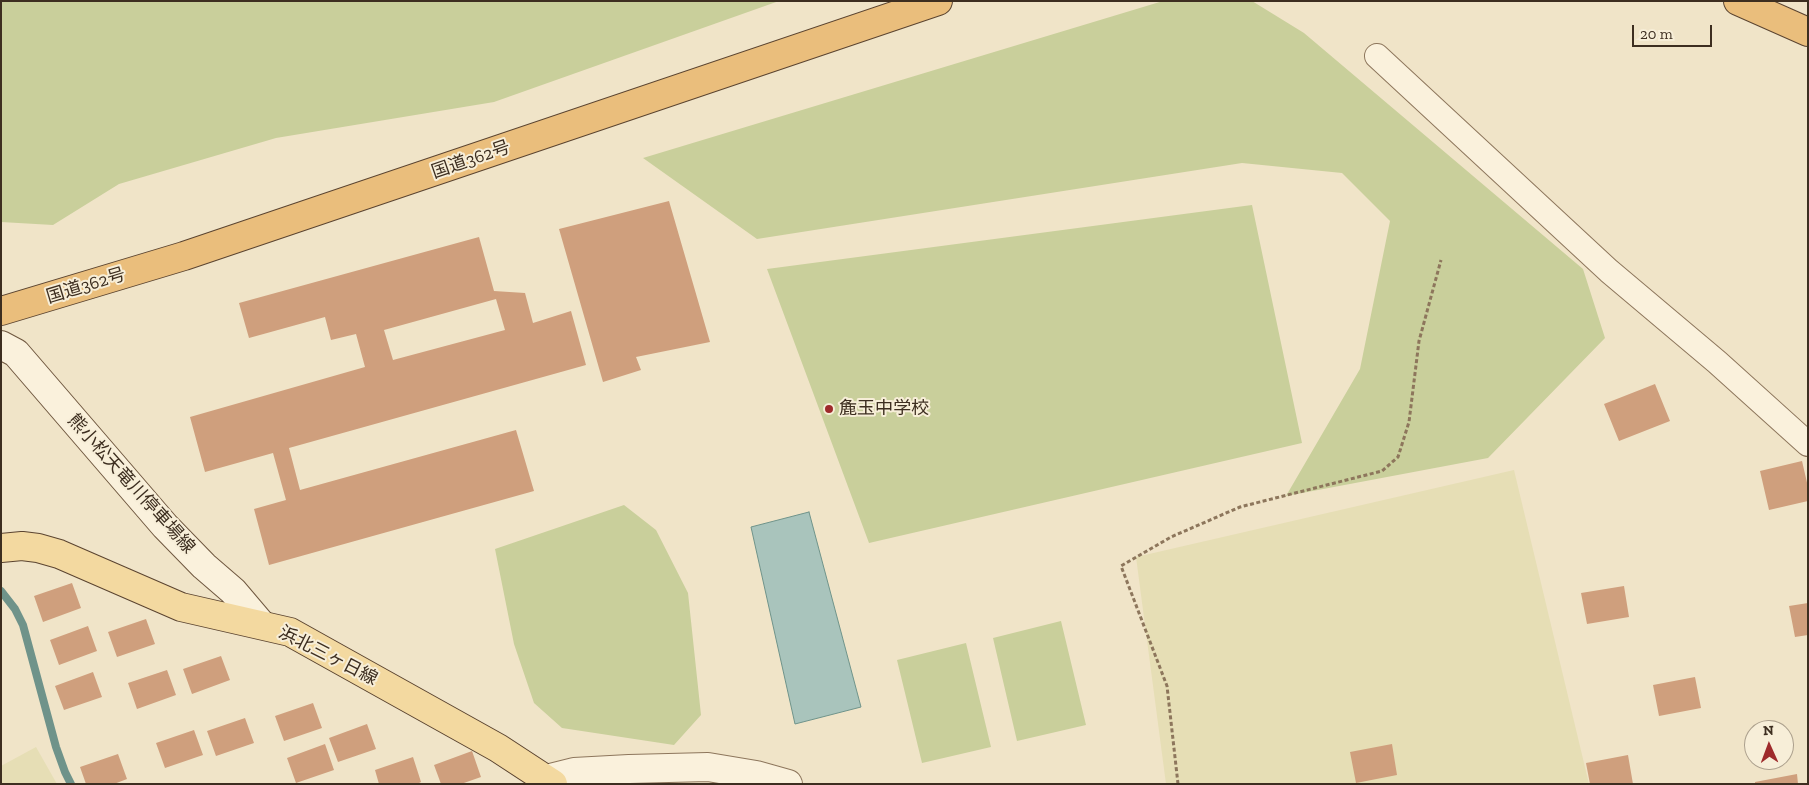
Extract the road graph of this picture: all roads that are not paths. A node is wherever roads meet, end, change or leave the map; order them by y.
1 (938, 1) edge
2 (1738, 1) edge
3 (1808, 32) edge
4 (1377, 56) dead end
5 (1, 311) edge
6 (1, 345) edge
7 (1808, 444) edge
8 (1, 548) edge
9 (261, 624) junction
10 (549, 782) edge
11 (788, 784) edge

1 - 5 highway, 国道362号
2 - 3 highway
4 - 7 street
6 - 9 main road, 熊小松天竜川停車場線
8 - 9 main road, 浜北三ヶ日線
9 - 10 main road, 浜北三ヶ日線
10 - 11 main road

